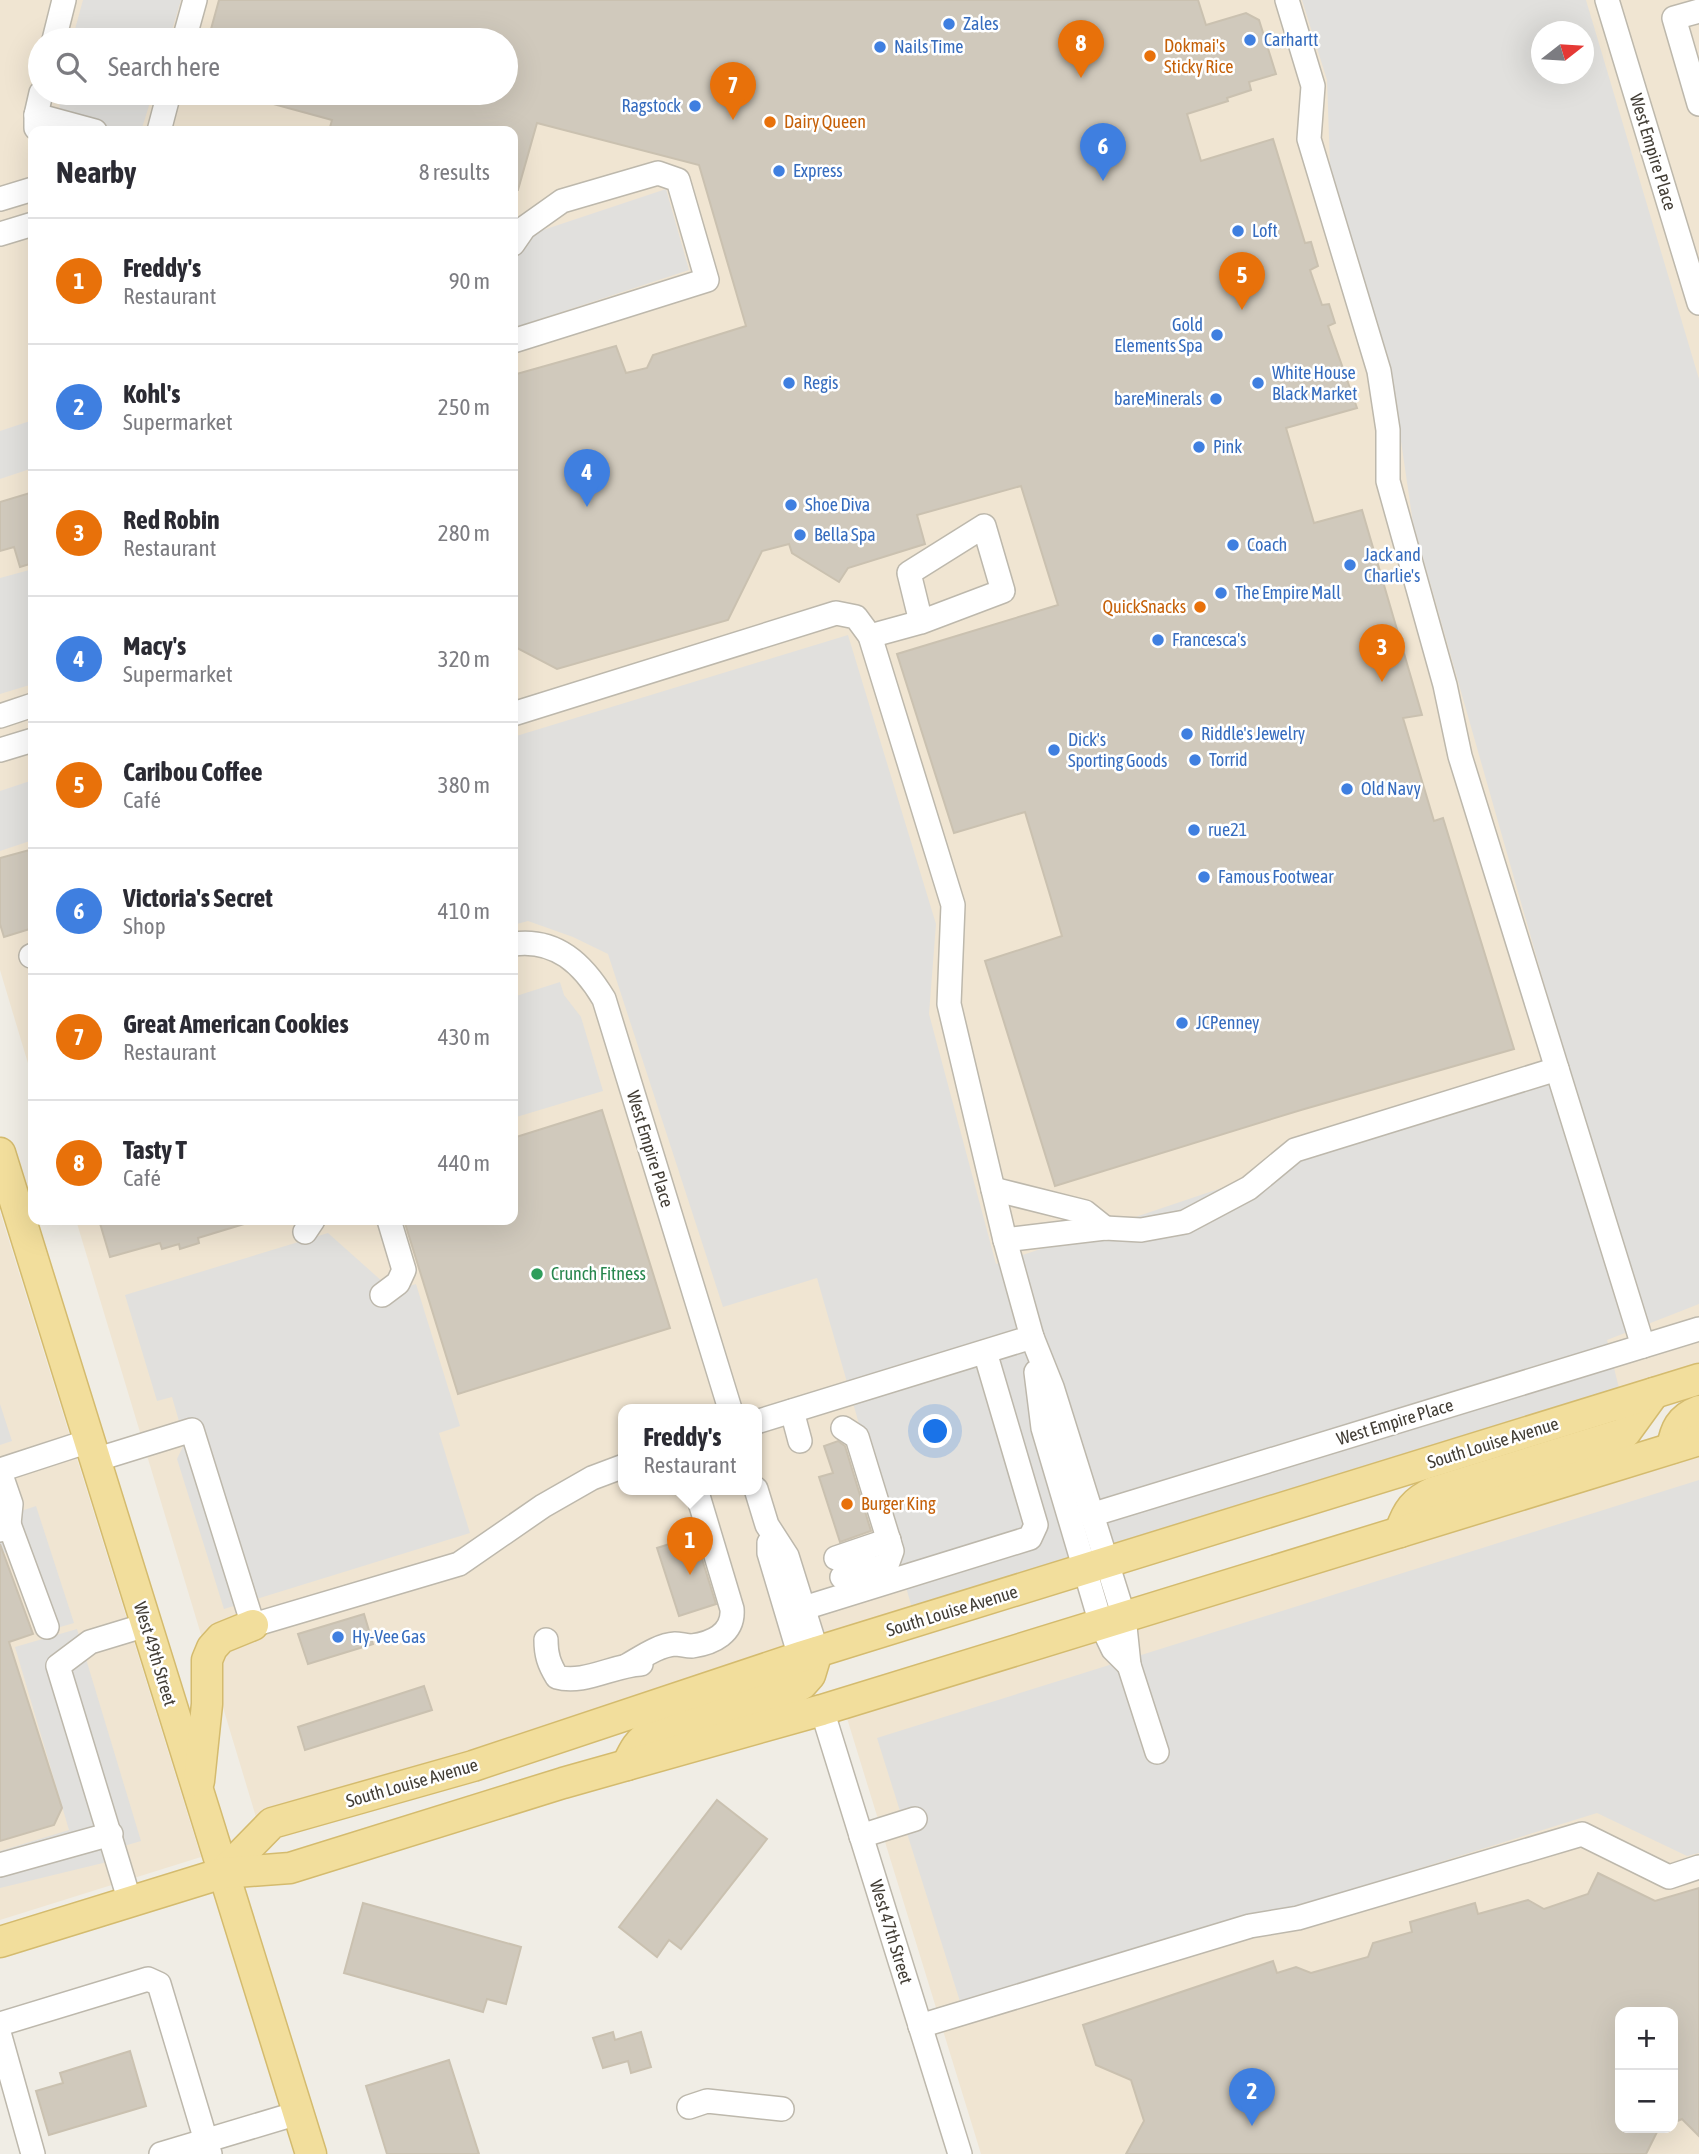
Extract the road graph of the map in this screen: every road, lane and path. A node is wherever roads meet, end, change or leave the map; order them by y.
1 (64, 0) edge
2 (195, 0) edge
3 (1287, 0) edge
4 (1607, 0) edge
5 (1699, 11) edge
6 (57, 28) edge
7 (187, 28) edge
8 (1699, 104) edge
9 (166, 105) edge
10 (38, 113) edge
11 (79, 126) edge
12 (160, 126) edge
13 (28, 190) edge
14 (0, 199) edge
15 (28, 226) edge
16 (0, 234) edge
17 (518, 237) edge
18 (1691, 250) edge
19 (1699, 303) edge
20 (518, 339) edge
21 (921, 622) junction
22 (870, 636) junction
23 (28, 707) edge
24 (518, 712) edge
25 (0, 716) edge
26 (28, 742) edge
27 (0, 750) edge
28 (518, 940) edge
29 (1557, 1069) junction
30 (0, 1153) edge
31 (993, 1189) junction
32 (390, 1225) edge
33 (1105, 1228) junction
34 (1005, 1240) junction
35 (382, 1295) dead end
36 (1699, 1329) edge
37 (1032, 1337) junction
38 (1643, 1346) junction
39 (985, 1352) junction
40 (1699, 1379) edge
41 (1654, 1393) junction
42 (728, 1404) edge
43 (792, 1411) junction
44 (1699, 1411) edge
45 (762, 1420) edge
46 (843, 1428) dead end
47 (800, 1441) dead end
48 (1686, 1444) edge
49 (92, 1451) junction
50 (618, 1468) edge
51 (0, 1471) edge
52 (697, 1495) edge
53 (758, 1495) edge
54 (1091, 1515) junction
55 (767, 1525) junction
56 (5, 1527) edge
57 (1400, 1532) junction
58 (1095, 1566) junction
59 (839, 1568) dead end
60 (804, 1608) junction
61 (1112, 1620) junction
62 (146, 1625) junction
63 (253, 1625) junction
64 (47, 1628) dead end
65 (546, 1640) dead end
66 (808, 1655) junction
67 (822, 1710) junction
68 (1157, 1752) dead end
69 (627, 1765) junction
70 (198, 1792) junction
71 (915, 1819) dead end
72 (111, 1834) junction
73 (861, 1836) junction
74 (0, 1865) edge
75 (1699, 1867) edge
76 (223, 1873) junction
77 (130, 1902) junction
78 (0, 1942) edge
79 (0, 2024) edge
80 (920, 2026) junction
81 (0, 2036) edge
82 (689, 2106) dead end
83 (782, 2109) dead end
84 (298, 2113) junction
85 (208, 2147) edge
86 (33, 2154) edge
87 (162, 2154) edge
88 (311, 2154) edge
89 (960, 2154) edge

1 - 6 street
2 - 7 street
3 - 29 street
4 - 18 street, West Empire Place
5 - 8 street
9 - 12 street
10 - 11 street
13 - 14 street
15 - 16 street
17 - 20 street
18 - 19 street, West Empire Place
21 - 21 street
21 - 22 street
22 - 24 street
22 - 31 street
23 - 25 street
26 - 27 street
28 - 42 street, West Empire Place
29 - 33 street
29 - 38 street
30 - 49 main road, West 49th Street
31 - 33 street
31 - 34 street
32 - 35 street
33 - 34 street
34 - 37 street
36 - 38 street, West Empire Place
37 - 39 street
37 - 54 street
37 - 58 street
38 - 54 street, West Empire Place
39 - 43 street
39 - 60 street
40 - 41 main road, South Louise Avenue
41 - 57 main road
41 - 58 main road, South Louise Avenue
43 - 45 street
43 - 47 street
44 - 48 main road
46 - 59 street
48 - 57 main road, South Louise Avenue
49 - 51 street
49 - 62 main road, West 49th Street
49 - 63 street
50 - 63 street
51 - 56 street
52 - 65 street
53 - 55 street
54 - 58 street
55 - 60 street
55 - 66 street
56 - 64 street
57 - 61 main road, South Louise Avenue
58 - 61 street
58 - 66 main road, South Louise Avenue
60 - 66 street
61 - 67 main road, South Louise Avenue
61 - 68 street
62 - 70 main road, West 49th Street
62 - 72 street
63 - 70 main road
66 - 69 main road
66 - 76 main road, South Louise Avenue
67 - 69 main road, South Louise Avenue
67 - 73 street, West 47th Street
69 - 76 main road, South Louise Avenue
70 - 76 main road, West 49th Street
71 - 73 street
72 - 74 street
72 - 77 street
73 - 80 street, West 47th Street
75 - 80 street
76 - 77 main road, South Louise Avenue
76 - 84 main road, West 49th Street
77 - 78 main road, South Louise Avenue
79 - 85 street
80 - 89 street, West 47th Street
81 - 86 street
82 - 83 street
84 - 85 street
84 - 88 main road, West 49th Street
85 - 87 street

